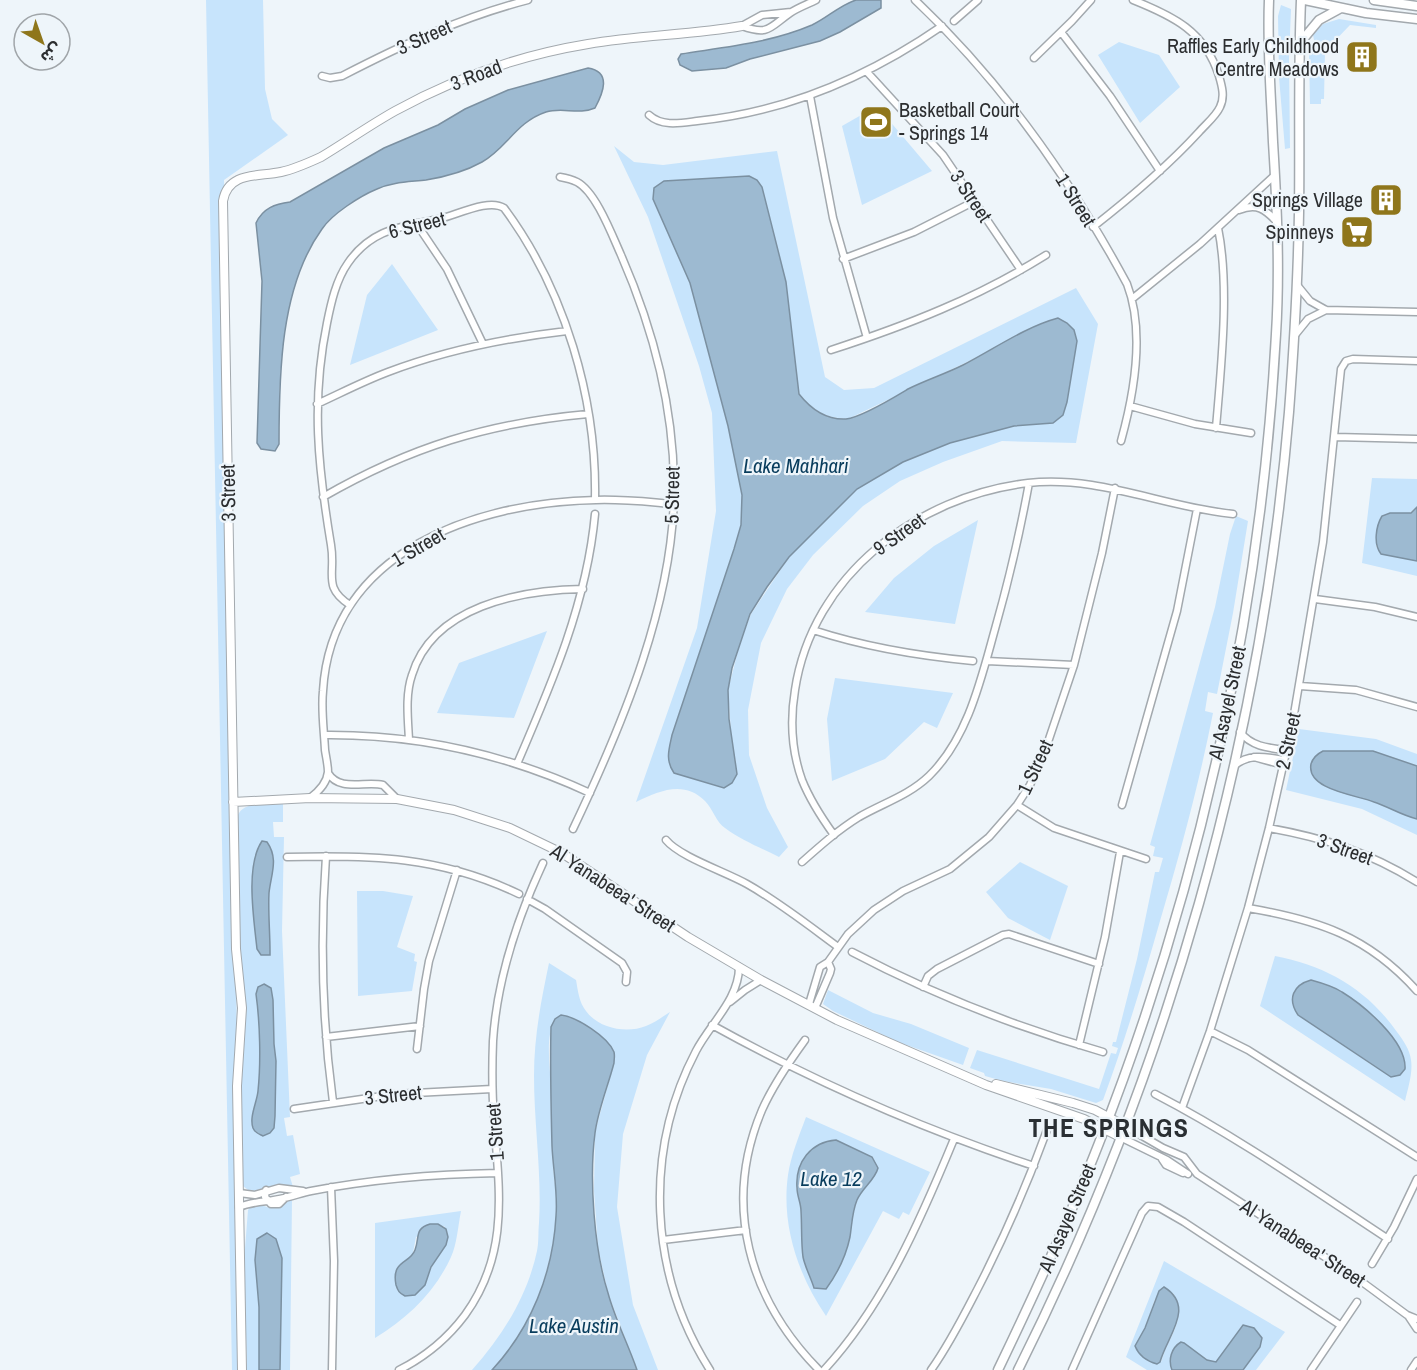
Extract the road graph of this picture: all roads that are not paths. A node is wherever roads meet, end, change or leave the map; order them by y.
1 (528, 0) edge
2 (816, 0) edge
3 (915, 0) edge
4 (978, 0) edge
5 (1091, 0) edge
6 (1133, 0) edge
7 (1303, 0) edge
8 (1374, 0) edge
9 (1269, 1) edge
10 (1417, 6) edge
11 (1342, 8) junction
12 (791, 12) junction
13 (1417, 19) edge
14 (954, 21) dead end
15 (742, 26) junction
16 (942, 26) junction
17 (1061, 32) junction
18 (1299, 44) junction
19 (1034, 58) dead end
20 (867, 72) junction
21 (322, 76) dead end
22 (810, 96) junction
23 (649, 115) dead end
24 (1160, 171) junction
25 (1275, 175) junction
26 (560, 177) dead end
27 (230, 186) joint
28 (975, 201) junction
29 (1236, 211) junction
30 (416, 223) junction
31 (1277, 223) junction
32 (1093, 227) junction
33 (1218, 228) junction
34 (1046, 255) dead end
35 (843, 259) junction
36 (1022, 270) junction
37 (1297, 285) junction
38 (1132, 299) junction
39 (1326, 310) junction
40 (1417, 312) edge
41 (567, 331) junction
42 (1294, 336) junction
43 (867, 338) junction
44 (483, 344) junction
45 (831, 350) dead end
46 (1417, 361) edge
47 (317, 404) junction
48 (1130, 406) junction
49 (588, 414) junction
50 (1216, 428) junction
51 (1251, 434) dead end
52 (1335, 437) junction
53 (1417, 438) edge
54 (1121, 441) dead end
55 (1029, 483) junction
56 (1115, 488) junction
57 (322, 497) junction
58 (596, 500) junction
59 (674, 504) junction
60 (1197, 509) junction
61 (595, 514) dead end
62 (1233, 514) dead end
63 (583, 589) junction
64 (1315, 599) junction
65 (350, 605) junction
66 (1417, 617) edge
67 (813, 630) junction
68 (973, 661) dead end
69 (987, 661) junction
70 (1074, 665) junction
71 (1300, 686) junction
72 (1417, 707) edge
73 (1240, 732) junction
74 (324, 735) junction
75 (409, 740) junction
76 (1256, 745) junction
77 (1286, 750) junction
78 (1254, 757) junction
79 (1283, 763) junction
80 (517, 764) junction
81 (1233, 766) junction
82 (328, 773) junction
83 (590, 793) junction
84 (310, 798) junction
85 (397, 799) junction
86 (233, 802) junction
87 (1017, 805) junction
88 (1122, 805) dead end
89 (1269, 828) junction
90 (573, 829) dead end
91 (834, 835) junction
92 (666, 840) dead end
93 (1120, 852) junction
94 (326, 856) junction
95 (287, 857) dead end
96 (1146, 859) dead end
97 (802, 862) dead end
98 (543, 863) dead end
99 (457, 870) junction
100 (1417, 882) edge
101 (519, 894) dead end
102 (527, 899) junction
103 (1248, 908) junction
104 (838, 947) junction
105 (852, 952) dead end
106 (828, 962) junction
107 (1099, 964) junction
108 (739, 967) junction
109 (761, 980) junction
110 (626, 982) dead end
111 (923, 987) junction
112 (1417, 991) edge
113 (812, 1006) junction
114 (721, 1011) junction
115 (712, 1025) junction
116 (420, 1026) junction
117 (1210, 1031) junction
118 (326, 1037) junction
119 (805, 1040) dead end
120 (1079, 1045) junction
121 (417, 1049) dead end
122 (1103, 1052) dead end
123 (788, 1065) junction
124 (966, 1075) junction
125 (492, 1089) junction
126 (1155, 1094) dead end
127 (333, 1102) junction
128 (1182, 1108) junction
129 (294, 1109) dead end
130 (1109, 1117) junction
131 (1125, 1126) junction
132 (1104, 1129) junction
133 (1047, 1130) dead end
134 (1120, 1137) junction
135 (954, 1138) junction
136 (1167, 1150) junction
137 (1417, 1157) edge
138 (1162, 1158) junction
139 (1034, 1166) junction
140 (498, 1173) junction
141 (1197, 1174) junction
142 (1417, 1179) edge
143 (332, 1187) junction
144 (285, 1189) junction
145 (266, 1190) junction
146 (307, 1192) junction
147 (239, 1193) junction
148 (285, 1198) junction
149 (267, 1201) junction
150 (239, 1207) junction
151 (746, 1230) junction
152 (1388, 1239) junction
153 (663, 1240) junction
154 (1372, 1264) dead end
155 (1357, 1302) dead end
156 (1407, 1315) junction
157 (1417, 1319) edge
158 (1340, 1325) junction
159 (1417, 1329) edge
160 (242, 1370) edge
161 (332, 1370) edge
162 (399, 1370) edge
163 (710, 1370) edge
164 (819, 1370) edge
165 (824, 1370) edge
166 (931, 1370) edge
167 (998, 1370) edge
168 (1018, 1370) edge
169 (1072, 1370) edge
170 (1311, 1370) edge

1 - 21 street, 3 Street
2 - 12 street, 3 Road
3 - 16 street, 1 Street
4 - 14 street
5 - 17 street
6 - 24 street
7 - 11 main road
7 - 18 main road, Al Asayel Street
8 - 10 main road
9 - 25 main road, Al Asayel Street
11 - 13 main road
11 - 18 main road
12 - 15 street, 3 Road
12 - 15 street, 3 Road
15 - 27 street, 3 Road
16 - 20 street
16 - 32 street, 1 Street
17 - 19 street
17 - 24 street
18 - 37 main road, Al Asayel Street
20 - 22 street
20 - 28 street, 3 Street
22 - 23 street
22 - 35 street
24 - 32 street
25 - 29 street
25 - 31 main road, Al Asayel Street
26 - 59 street, 5 Street
27 - 86 street, 3 Street
28 - 35 street
28 - 36 street, 3 Street
29 - 31 street
29 - 33 street
30 - 41 street, 6 Street
30 - 44 street
30 - 47 street, 6 Street
31 - 130 main road, Al Asayel Street
32 - 38 street, 1 Street
33 - 38 street
33 - 50 street
34 - 36 street
35 - 43 street
36 - 43 street
37 - 39 street
37 - 42 main road, Al Asayel Street
38 - 48 street, 1 Street
39 - 40 street
39 - 42 street
41 - 44 street
41 - 49 street, 6 Street
42 - 73 main road, Al Asayel Street
43 - 45 street
44 - 47 street
46 - 52 street, 2 Street
47 - 57 street, 6 Street
48 - 50 street
48 - 54 street, 1 Street
49 - 57 street
49 - 58 street, 6 Street
50 - 51 street
52 - 53 street
52 - 64 street, 2 Street
55 - 56 street, 9 Street
55 - 67 street, 9 Street
55 - 69 street
56 - 60 street, 9 Street
56 - 70 street, 1 Street
57 - 65 street, 6 Street
58 - 59 street, 1 Street
58 - 65 street, 1 Street
59 - 83 street, 5 Street
60 - 62 street, 9 Street
60 - 88 street
61 - 63 street
63 - 75 street
63 - 80 street
64 - 66 street
64 - 71 street, 2 Street
65 - 74 street, 1 Street
67 - 68 street
67 - 91 street, 9 Street
69 - 70 street
69 - 91 street
70 - 87 street, 1 Street
71 - 72 street
71 - 77 street, 2 Street
73 - 76 street
73 - 81 main road, Al Asayel Street
74 - 75 street
74 - 82 street, 1 Street
75 - 80 street
76 - 77 street
76 - 78 street, 2 Street
77 - 79 street, 2 Street
78 - 79 street
78 - 81 street
79 - 89 street, 2 Street
80 - 83 street
81 - 131 main road, Al Asayel Street
82 - 84 street
82 - 85 street
83 - 90 street, 5 Street
84 - 85 street, Al Yanabeea' Street
84 - 86 street, Al Yanabeea' Street
85 - 108 street, Al Yanabeea' Street
86 - 147 street, 3 Street
87 - 93 street
87 - 104 street, 1 Street
89 - 100 street, 3 Street
89 - 103 street, 2 Street
91 - 97 street
92 - 104 street
93 - 96 street
93 - 107 street
94 - 95 street
94 - 99 street
94 - 118 street
98 - 102 street, 1 Street
99 - 101 street
99 - 116 street
102 - 110 street
102 - 125 street, 1 Street
103 - 112 street
103 - 117 street, 2 Street
104 - 106 street, 1 Street
105 - 111 street
106 - 113 street, 1 Street
106 - 113 street, 1 Street
107 - 111 street
107 - 120 street
108 - 109 street, Al Yanabeea' Street
108 - 114 street
109 - 113 street, Al Yanabeea' Street
109 - 114 street
111 - 120 street
113 - 124 street, Al Yanabeea' Street
114 - 115 street
115 - 123 street
115 - 153 street
116 - 118 street
116 - 121 street
117 - 128 street, 2 Street
117 - 137 street
118 - 127 street
119 - 123 street
120 - 122 street
123 - 135 street
123 - 151 street
124 - 130 street, Al Yanabeea' Street
124 - 132 street, Al Yanabeea' Street
125 - 127 street, 3 Street
125 - 140 street, 1 Street
126 - 128 street
127 - 129 street, 3 Street
128 - 152 street
130 - 131 street, Al Yanabeea' Street
130 - 132 main road, Al Asayel Street
131 - 134 main road, Al Asayel Street
131 - 136 street, Al Yanabeea' Street
132 - 134 street, Al Yanabeea' Street
132 - 167 main road, Al Asayel Street
133 - 139 street
134 - 138 street, Al Yanabeea' Street
134 - 168 main road, Al Asayel Street
135 - 139 street
135 - 165 street
136 - 138 street
136 - 141 street, Al Yanabeea' Street
138 - 141 street, Al Yanabeea' Street
139 - 166 street
140 - 143 street
140 - 162 street, 1 Street
141 - 156 street, Al Yanabeea' Street
142 - 152 street
143 - 146 street
143 - 161 street
144 - 145 street
144 - 146 street
144 - 148 street
145 - 147 street
145 - 149 street
146 - 148 street
147 - 150 street, 3 Street
148 - 149 street
149 - 150 street
150 - 160 street, 3 Street
151 - 153 street
151 - 164 street
152 - 154 street
153 - 163 street
155 - 158 street
156 - 157 street, Al Yanabeea' Street
156 - 159 street, Al Yanabeea' Street
158 - 169 street
158 - 170 street

